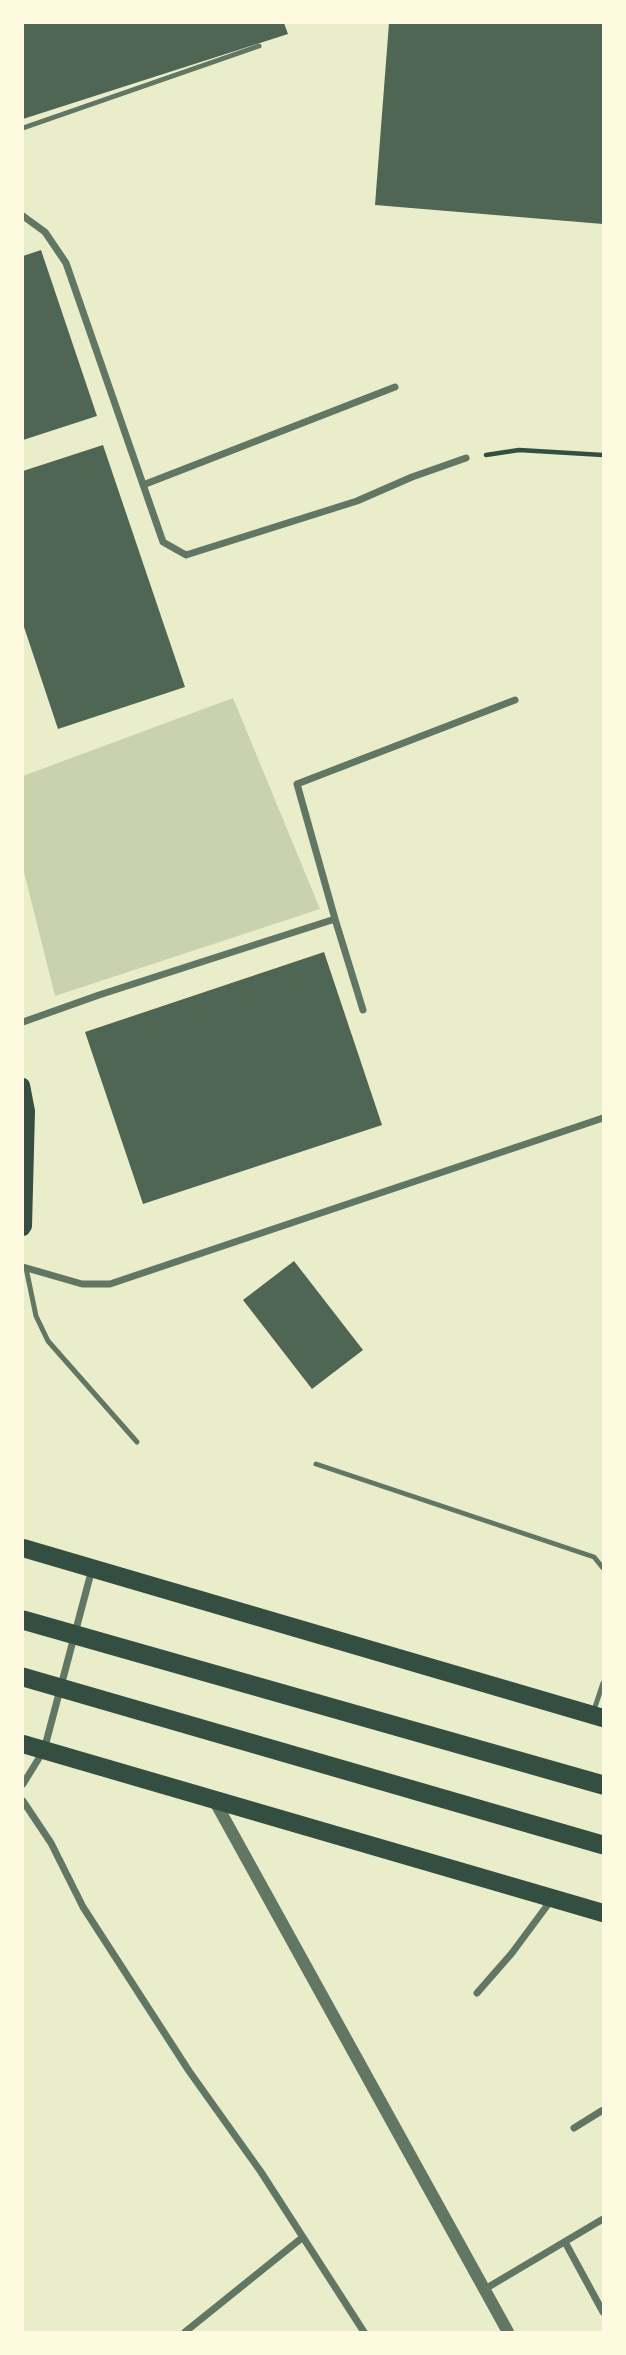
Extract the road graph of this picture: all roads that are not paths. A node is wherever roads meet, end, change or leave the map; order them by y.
1 (260, 46) dead end
2 (23, 128) edge
3 (23, 216) edge
4 (395, 387) dead end
5 (466, 458) road end
6 (143, 485) junction
7 (515, 700) dead end
8 (335, 919) junction
9 (363, 1010) dead end
10 (23, 1022) edge
11 (23, 1085) edge
12 (603, 1118) edge
13 (23, 1229) edge
14 (24, 1268) edge
15 (137, 1441) dead end
16 (316, 1464) dead end
17 (23, 1548) edge
18 (93, 1568) junction
19 (603, 1568) edge
20 (23, 1620) edge
21 (23, 1677) edge
22 (603, 1683) edge
23 (598, 1717) edge
24 (23, 1744) edge
25 (44, 1750) junction
26 (23, 1784) edge
27 (603, 1785) edge
28 (213, 1798) junction
29 (23, 1801) edge
30 (603, 1845) edge
31 (553, 1898) junction
32 (603, 1913) edge
33 (477, 1993) dead end
34 (603, 2110) edge
35 (574, 2128) dead end
36 (603, 2219) edge
37 (303, 2237) junction
38 (565, 2242) junction
39 (485, 2289) junction
40 (603, 2312) edge
41 (185, 2332) edge
42 (364, 2332) edge
43 (508, 2332) edge

1 - 2 lane
3 - 6 street
4 - 6 street
5 - 6 street
7 - 8 street
8 - 9 street
8 - 10 street
11 - 13 main road
12 - 14 street
14 - 15 lane
16 - 19 lane
17 - 18 main road
18 - 23 main road
18 - 25 street
20 - 27 highway
21 - 30 highway
22 - 23 lane
24 - 25 main road
25 - 26 street
25 - 28 main road
28 - 31 main road
28 - 39 street
29 - 37 street
31 - 32 main road
31 - 33 street
34 - 35 street
36 - 38 street
37 - 41 street
37 - 42 street
38 - 39 street
38 - 40 street
39 - 43 street

